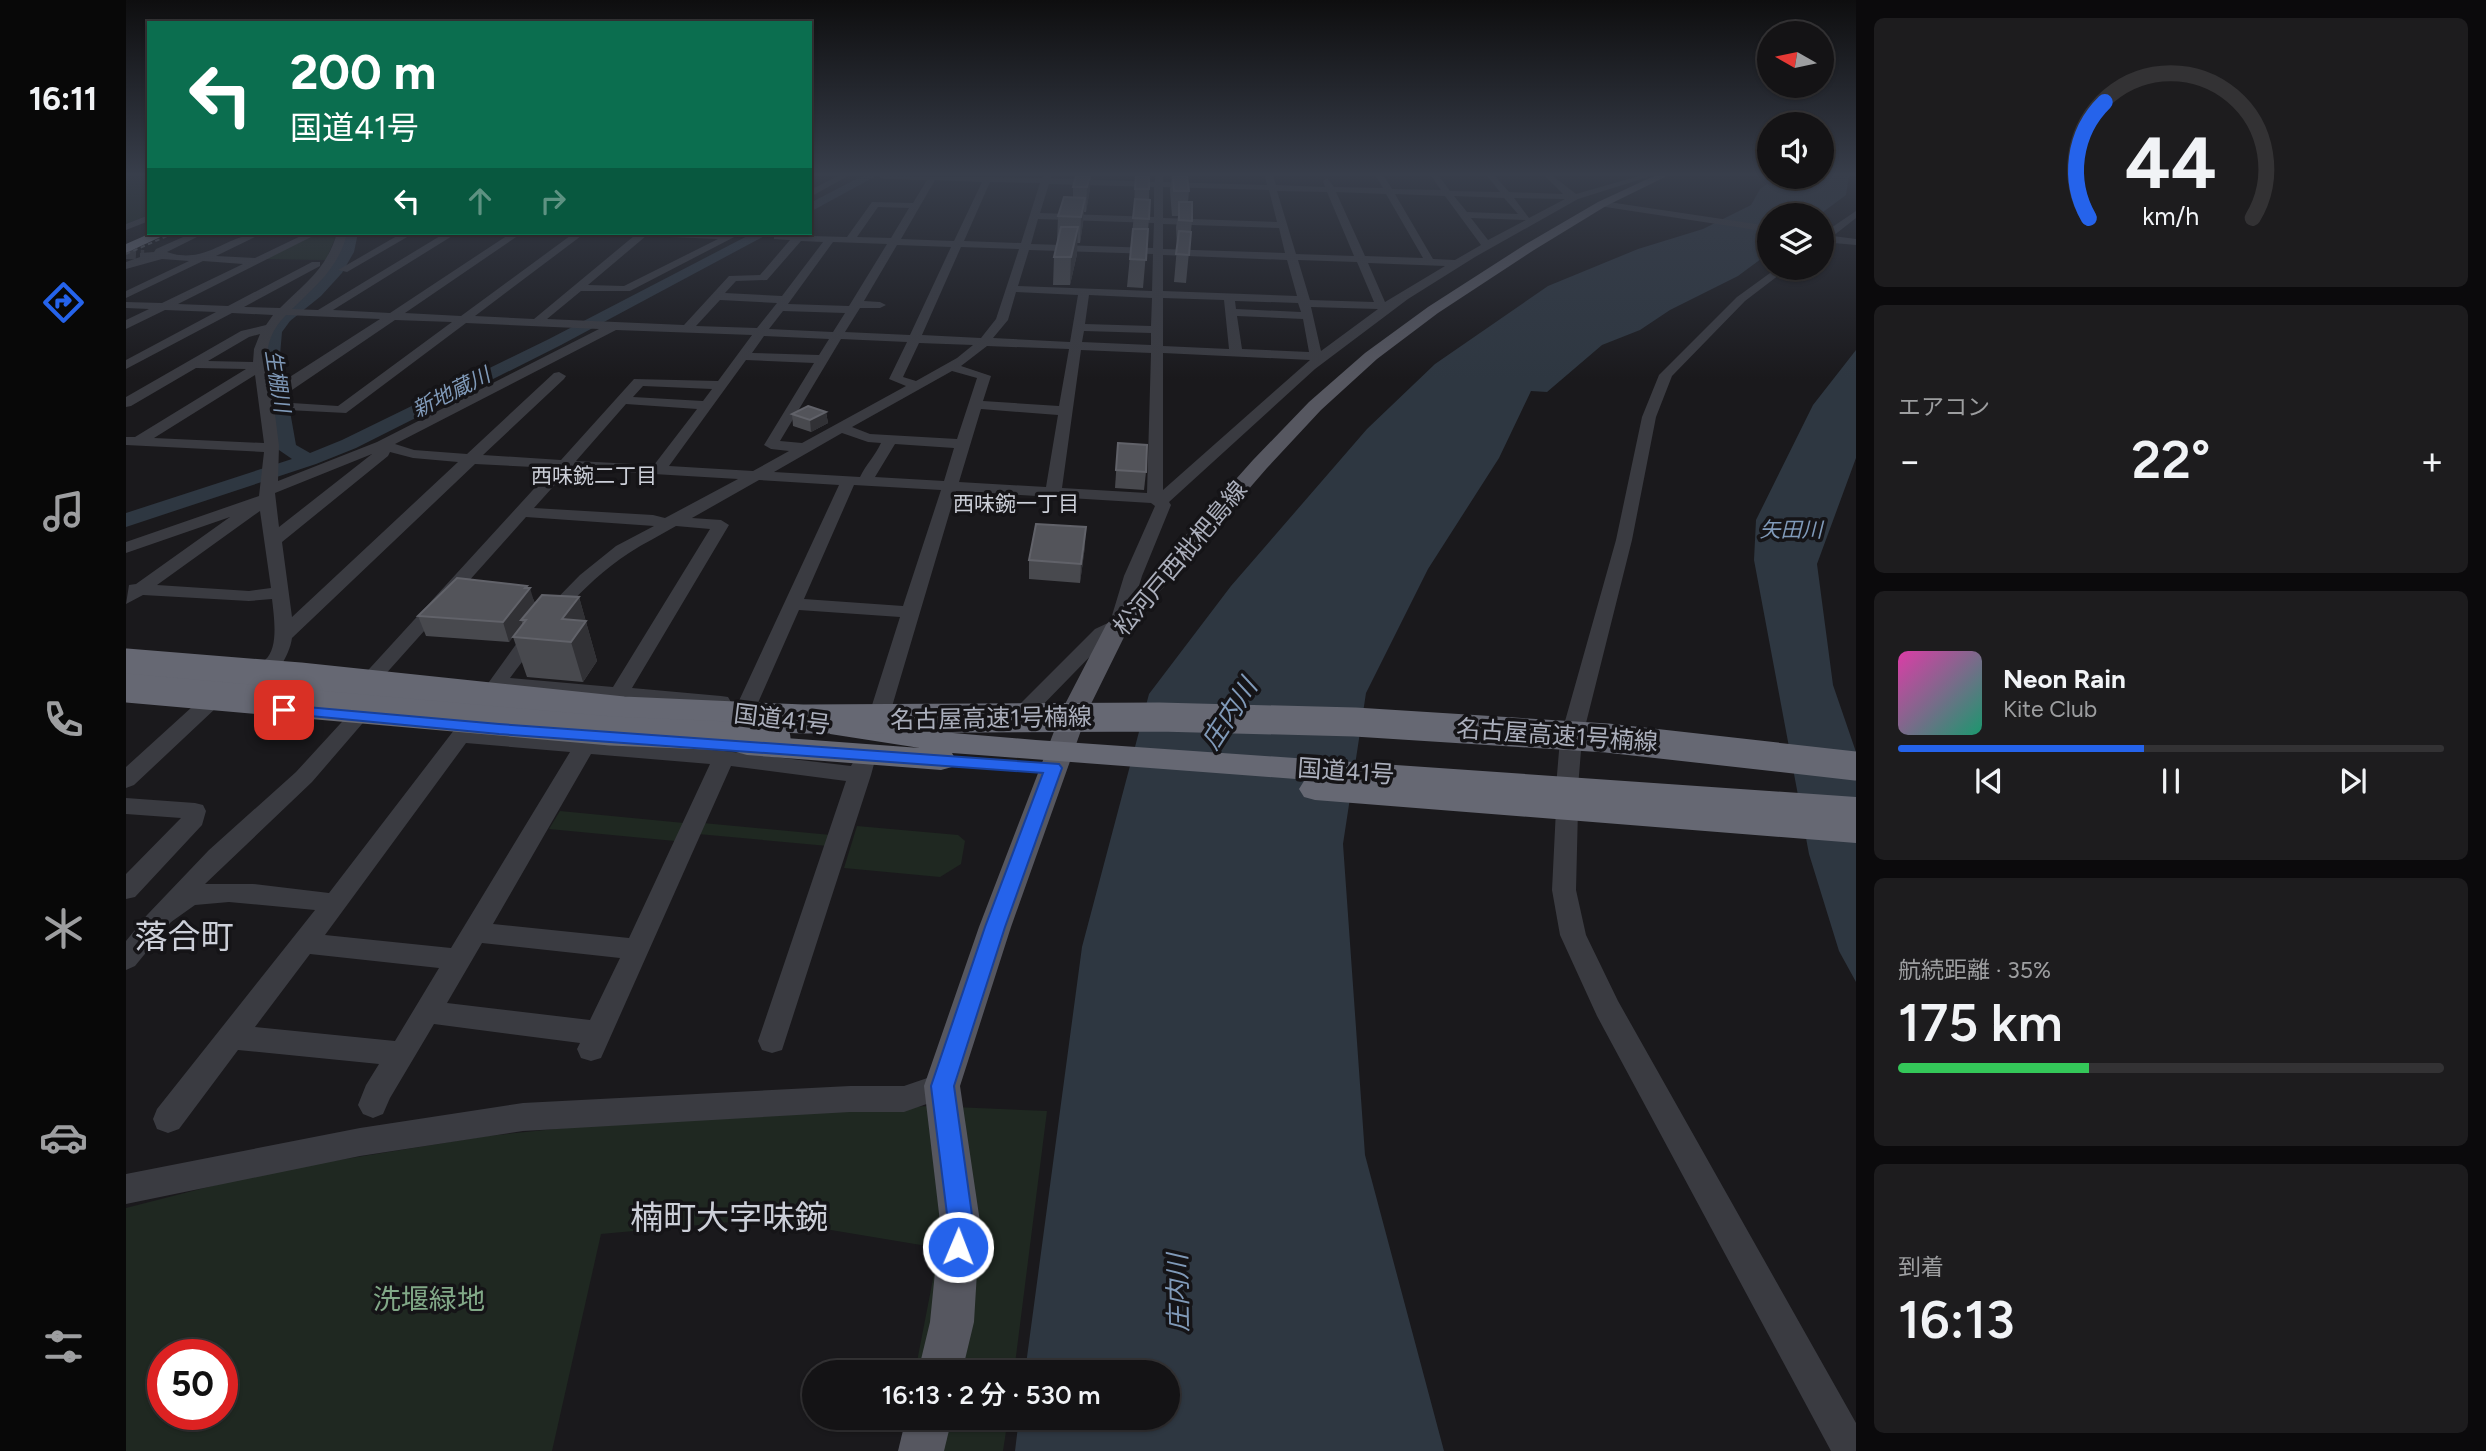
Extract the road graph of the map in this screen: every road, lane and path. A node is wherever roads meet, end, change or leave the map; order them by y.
1 (156, 244) edge
2 (178, 244) edge
3 (235, 244) edge
4 (291, 244) edge
5 (341, 244) edge
6 (387, 244) edge
7 (434, 244) edge
8 (501, 244) edge
9 (565, 244) edge
10 (631, 244) edge
11 (696, 244) edge
12 (793, 244) edge
13 (827, 244) edge
14 (893, 244) edge
15 (949, 244) edge
16 (958, 244) junction
17 (1027, 244) edge
18 (1158, 244) edge
19 (1288, 244) edge
20 (1354, 244) edge
21 (1419, 244) edge
22 (1491, 244) edge
23 (1538, 244) edge
24 (1487, 246) joint
25 (1026, 247) junction
26 (1158, 252) junction
27 (144, 255) tunnel mouth
28 (126, 257) tunnel mouth
29 (1292, 257) junction
30 (204, 258) junction
31 (1361, 259) junction
32 (235, 260) junction
33 (253, 261) junction
34 (1430, 262) junction
35 (1459, 263) junction
36 (316, 264) junction
37 (126, 266) tunnel mouth
38 (338, 267) junction
39 (1767, 280) edge
40 (577, 288) junction
41 (1012, 289) junction
42 (1084, 292) junction
43 (1157, 294) junction
44 (126, 295) edge
45 (716, 296) junction
46 (1229, 297) junction
47 (1304, 302) junction
48 (126, 305) edge
49 (880, 305) dead end
50 (1386, 306) junction
51 (161, 307) junction
52 (779, 308) junction
53 (227, 311) junction
54 (288, 312) junction
55 (322, 312) junction
56 (852, 312) junction
57 (1231, 312) junction
58 (394, 315) junction
59 (1308, 316) junction
60 (464, 318) junction
61 (537, 322) junction
62 (126, 325) edge
63 (616, 325) junction
64 (1079, 327) junction
65 (267, 328) junction
66 (688, 328) junction
67 (1157, 330) junction
68 (762, 332) junction
69 (838, 335) junction
70 (915, 339) junction
71 (985, 341) junction
72 (1075, 346) junction
73 (1157, 348) junction
74 (1236, 352) junction
75 (744, 356) junction
76 (1319, 356) junction
77 (822, 359) junction
78 (129, 362) edge
79 (193, 364) junction
80 (261, 366) junction
81 (950, 367) junction
82 (559, 376) dead end
83 (721, 386) junction
84 (916, 386) junction
85 (126, 390) edge
86 (146, 391) junction
87 (269, 395) junction
88 (622, 400) junction
89 (126, 403) edge
90 (706, 405) junction
91 (975, 405) junction
92 (292, 407) dead end
93 (1066, 411) junction
94 (840, 428) junction
95 (890, 440) junction
96 (132, 441) edge
97 (963, 444) junction
98 (386, 446) junction
99 (805, 447) junction
100 (271, 455) junction
101 (470, 458) junction
102 (562, 465) junction
103 (658, 470) junction
104 (752, 475) junction
105 (856, 481) junction
106 (951, 487) junction
107 (1053, 493) junction
108 (267, 494) junction
109 (1158, 500) junction
110 (520, 512) junction
111 (668, 522) junction
112 (272, 541) junction
113 (126, 548) edge
114 (131, 592) edge
115 (280, 593) junction
116 (792, 604) junction
117 (911, 612) junction
118 (1118, 625) junction
119 (282, 637) junction
120 (126, 661) edge
121 (265, 670) junction
122 (126, 673) edge
123 (367, 683) junction
124 (214, 686) junction
125 (493, 687) junction
126 (126, 691) edge
127 (619, 693) junction
128 (747, 705) junction
129 (358, 717) junction
130 (882, 723) junction
131 (464, 731) junction
132 (585, 746) junction
133 (724, 758) junction
134 (1070, 761) junction
135 (1856, 766) edge
136 (1856, 774) edge
137 (126, 780) edge
138 (1566, 792) junction
139 (126, 806) edge
140 (1856, 808) edge
141 (1856, 831) edge
142 (126, 890) edge
143 (176, 903) junction
144 (335, 903) junction
145 (475, 932) junction
146 (304, 943) junction
147 (637, 949) junction
148 (126, 959) edge
149 (459, 959) junction
150 (427, 1012) junction
151 (231, 1037) junction
152 (772, 1041) dead end
153 (402, 1054) junction
154 (943, 1086) junction
155 (373, 1105) dead end
156 (168, 1119) dead end
157 (126, 1189) edge
158 (943, 1360) edge
159 (926, 1430) edge
160 (921, 1451) edge
161 (1851, 1451) edge

1 - 28 street
2 - 30 street
3 - 30 street
4 - 33 street
5 - 38 street
6 - 38 street
7 - 55 street
8 - 58 street
9 - 60 street
10 - 40 street
11 - 40 street
12 - 45 street
13 - 52 street
14 - 56 street
15 - 16 street
16 - 25 street
16 - 70 street
17 - 25 street
18 - 26 street
19 - 29 street
20 - 31 street
21 - 34 street
22 - 24 street
23 - 118 main road, 松河戸西枇杷島線
24 - 35 street
25 - 26 street
25 - 41 street
26 - 29 street
26 - 43 street
27 - 32 street
29 - 31 street
29 - 47 street
30 - 32 street
30 - 33 street
30 - 37 street
30 - 44 street
31 - 34 street
31 - 50 street
32 - 33 street
33 - 36 street
33 - 51 street
34 - 35 street
35 - 50 street
36 - 38 street
36 - 53 street
38 - 54 street
39 - 138 street
40 - 61 street
41 - 42 street
41 - 71 street
42 - 43 street
42 - 64 street
43 - 46 street
43 - 67 street
45 - 52 street
45 - 66 street
46 - 47 street
46 - 57 street
47 - 50 street
47 - 59 street
48 - 51 street
49 - 56 street
50 - 76 street
51 - 53 street
51 - 62 street
52 - 56 street
52 - 68 street
53 - 54 street
53 - 78 street
54 - 55 street
54 - 65 street
55 - 58 street
56 - 69 street
57 - 59 street
57 - 74 street
58 - 60 street
58 - 87 street
59 - 76 street
60 - 61 street
60 - 92 street
61 - 63 street
63 - 66 street
63 - 98 street
64 - 67 street
64 - 72 street
65 - 79 street
65 - 80 street
66 - 68 street
67 - 73 street
68 - 69 street
68 - 75 street
69 - 70 street
69 - 77 street
70 - 71 street
70 - 84 street
71 - 72 street
71 - 81 street
72 - 73 street
72 - 93 street
73 - 74 street
73 - 109 street
74 - 76 street
75 - 77 street
75 - 83 street
76 - 109 street
77 - 99 street
78 - 79 street
79 - 80 street
79 - 86 street
80 - 87 street
80 - 96 street
81 - 84 street
81 - 91 street
82 - 101 street
83 - 88 street
83 - 90 street
84 - 94 street
85 - 86 street
86 - 89 street
87 - 100 street
88 - 90 street
88 - 102 street
90 - 103 street
91 - 93 street
91 - 97 street
93 - 107 street
94 - 95 street
94 - 99 street
95 - 97 street
95 - 105 street
96 - 100 street
97 - 106 street
98 - 101 street
98 - 108 street
98 - 112 street
99 - 104 street
100 - 108 street
101 - 102 street
101 - 119 street
102 - 103 street
102 - 110 street
103 - 104 street
104 - 105 street
104 - 111 street
105 - 106 street
105 - 116 street
106 - 107 street
106 - 117 street
107 - 109 street
108 - 112 street
108 - 113 street
108 - 114 street
109 - 118 street
110 - 111 street
110 - 123 street
111 - 125 street
111 - 127 street
112 - 115 street
114 - 115 street
115 - 119 street
116 - 117 street
116 - 128 street
117 - 130 street
118 - 130 street
118 - 134 main road, 松河戸西枇杷島線
119 - 121 street
120 - 121 highway, 国道41号
120 - 124 highway, 名古屋高速1号楠線, bridge
121 - 123 highway, 国道41号
121 - 124 street
122 - 124 highway, bridge
123 - 125 highway, 国道41号
124 - 126 highway, 国道41号
124 - 129 highway, 国道41号
124 - 130 highway
124 - 135 highway, 名古屋高速1号楠線, bridge
124 - 137 street
125 - 127 street
125 - 131 street
125 - 134 highway, 国道41号
126 - 130 highway, 名古屋高速1号楠線, bridge
127 - 128 street
128 - 130 street
129 - 131 highway, 国道41号
129 - 143 street
130 - 136 highway, 名古屋高速1号楠線
131 - 132 street
131 - 134 highway, 国道41号
131 - 144 street
132 - 133 street
132 - 145 street
133 - 147 street
133 - 152 street
134 - 138 highway, 国道41号
134 - 154 main road, 松河戸西枇杷島線
138 - 140 highway, 国道41号
138 - 141 highway, 国道41号
138 - 161 street
139 - 142 street
143 - 144 street
143 - 148 street
144 - 146 street
145 - 147 street
145 - 149 street
146 - 149 street
146 - 151 street
147 - 150 street
149 - 150 street
150 - 153 street
151 - 153 street
151 - 156 street
153 - 155 street
154 - 157 street
154 - 158 main road, 松河戸西枇杷島線
159 - 160 main road

